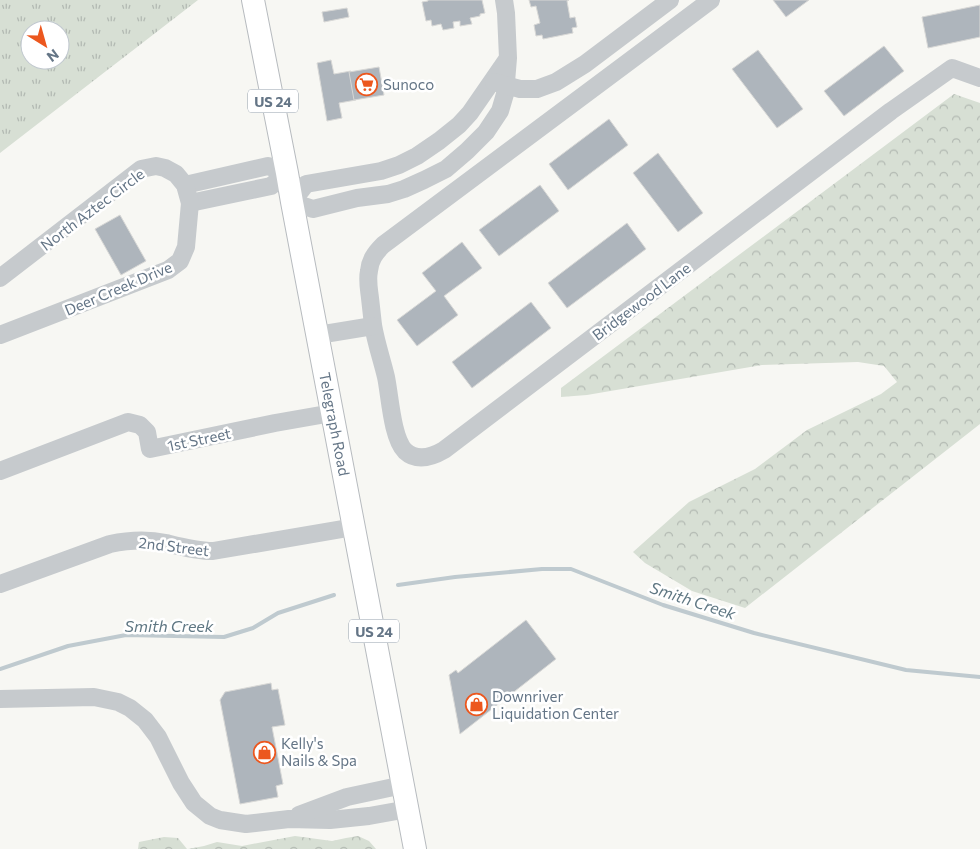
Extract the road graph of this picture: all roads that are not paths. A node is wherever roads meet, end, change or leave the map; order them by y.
1 (253, 0) edge
2 (504, 0) edge
3 (670, 0) edge
4 (710, 0) edge
5 (980, 78) edge
6 (499, 83) junction
7 (381, 171) junction
8 (287, 173) junction
9 (185, 185) junction
10 (388, 194) junction
11 (292, 202) junction
12 (190, 203) junction
13 (0, 278) edge
14 (373, 326) junction
15 (0, 335) edge
16 (318, 335) junction
17 (332, 413) junction
18 (0, 471) edge
19 (354, 527) junction
20 (0, 584) edge
21 (0, 699) edge
22 (403, 785) junction
23 (408, 809) junction
24 (289, 819) junction
25 (415, 849) edge

1 - 8 main road, Telegraph Road / US 24
2 - 6 street
3 - 6 street
4 - 14 street, Bridgewood Lane
5 - 14 street, Bridgewood Lane
6 - 7 street
6 - 10 street
7 - 10 street
7 - 11 street
8 - 9 street
8 - 11 main road, Telegraph Road / US 24
8 - 12 street
9 - 12 street, Deer Creek Drive
9 - 13 street, North Aztec Circle
10 - 11 street
11 - 16 main road, Telegraph Road / US 24
12 - 15 street, Deer Creek Drive
14 - 16 street
16 - 17 main road, Telegraph Road / US 24
17 - 18 street, 1st Street
17 - 19 main road, Telegraph Road / US 24
19 - 20 street, 2nd Street
19 - 22 main road, Telegraph Road / US 24
21 - 24 street
22 - 23 main road, Telegraph Road / US 24
22 - 24 street
23 - 24 street
23 - 25 main road, Telegraph Road / US 24

